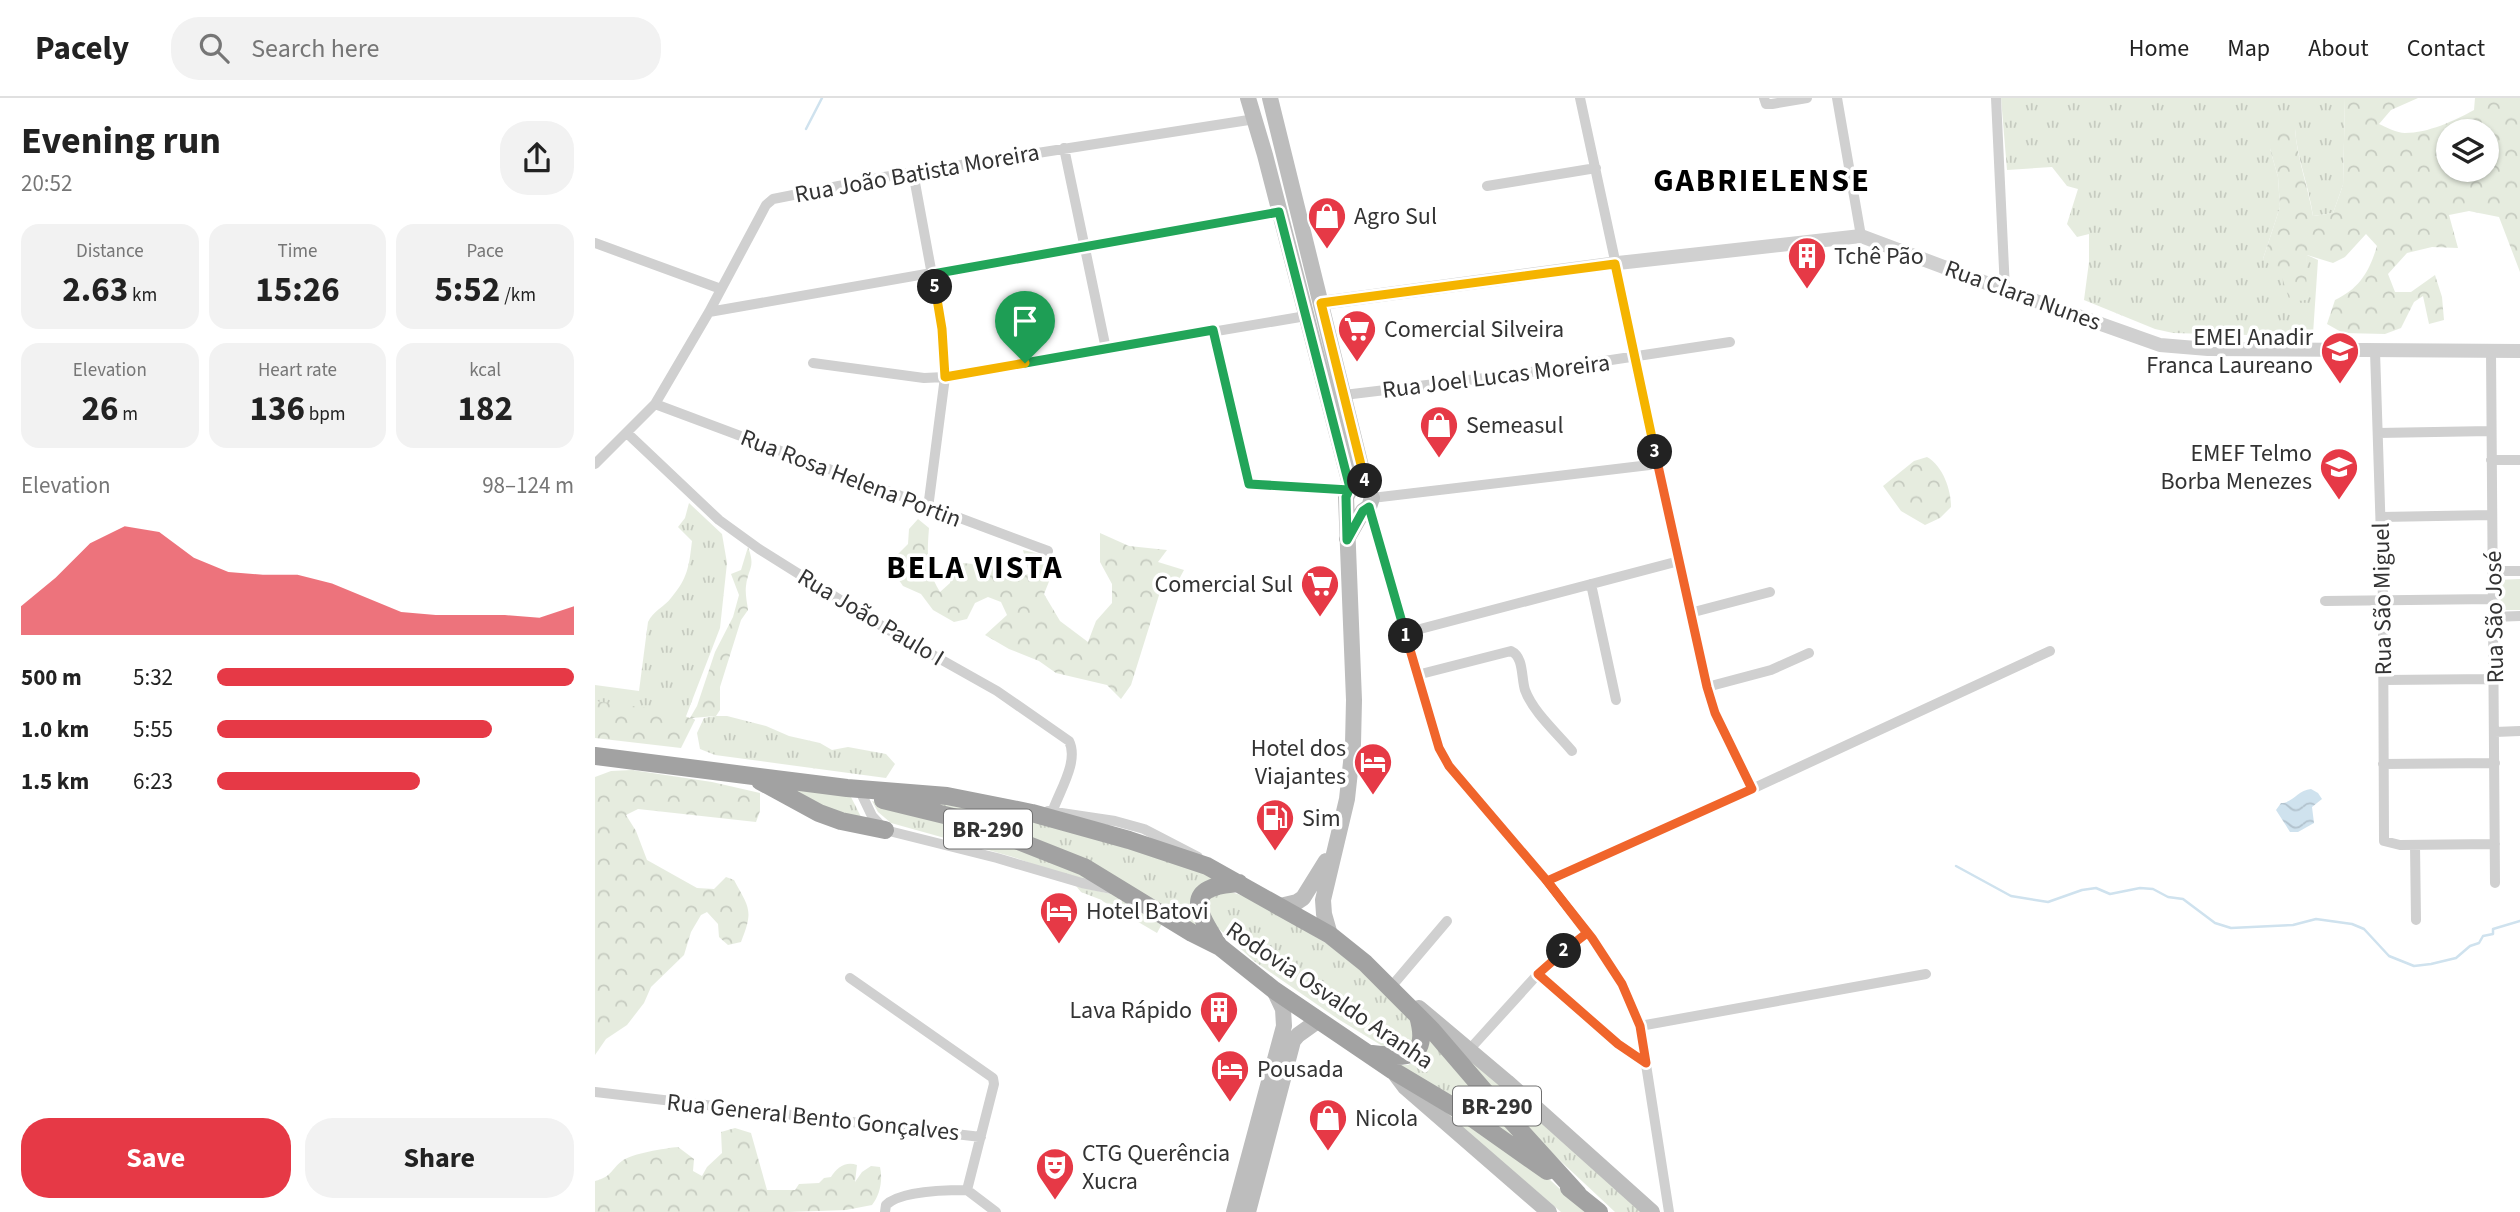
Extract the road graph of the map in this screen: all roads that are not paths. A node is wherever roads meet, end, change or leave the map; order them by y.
1 (1248, 98) edge
2 (1270, 98) edge
3 (1580, 98) edge
4 (1807, 98) edge
5 (1837, 98) edge
6 (1996, 98) edge
7 (1768, 101) edge
8 (1255, 119) junction
9 (1064, 148) junction
10 (1596, 168) junction
11 (913, 172) junction
12 (1487, 186) dead end
13 (1279, 212) junction
14 (1861, 236) junction
15 (595, 243) edge
16 (1085, 247) junction
17 (1615, 264) junction
18 (933, 274) junction
19 (721, 289) junction
20 (2005, 290) junction
21 (1321, 303) junction
22 (709, 312) junction
23 (1306, 316) junction
24 (1213, 330) junction
25 (1730, 342) dead end
26 (1106, 349) junction
27 (2375, 351) junction
28 (2491, 351) junction
29 (2520, 351) edge
30 (1635, 358) junction
31 (813, 363) dead end
32 (945, 377) junction
33 (1344, 395) junction
34 (655, 404) junction
35 (2491, 431) junction
36 (627, 433) junction
37 (2378, 433) junction
38 (2491, 460) junction
39 (2520, 460) edge
40 (595, 464) edge
41 (1658, 464) junction
42 (1360, 498) junction
43 (928, 508) junction
44 (2492, 515) junction
45 (2381, 517) junction
46 (1048, 551) dead end
47 (1679, 561) junction
48 (2494, 571) junction
49 (2520, 571) edge
50 (1591, 584) junction
51 (1770, 592) dead end
52 (2383, 599) junction
53 (2493, 599) junction
54 (2325, 601) dead end
55 (1691, 612) junction
56 (2520, 616) edge
57 (2493, 617) junction
58 (1405, 633) junction
59 (2050, 651) dead end
60 (1809, 653) dead end
61 (1417, 675) junction
62 (2494, 679) junction
63 (2384, 680) junction
64 (1707, 687) junction
65 (1616, 700) dead end
66 (2520, 731) edge
67 (2495, 732) junction
68 (1572, 751) dead end
69 (595, 756) edge
70 (2495, 763) junction
71 (2383, 764) junction
72 (748, 775) junction
73 (1752, 789) junction
74 (854, 792) junction
75 (1053, 810) junction
76 (1033, 813) junction
77 (885, 830) junction
78 (1336, 844) junction
79 (2495, 844) junction
80 (2415, 845) junction
81 (1207, 866) junction
82 (1547, 881) junction
83 (1239, 883) junction
84 (2495, 883) dead end
85 (1122, 890) junction
86 (1280, 906) junction
87 (2416, 919) dead end
88 (1447, 921) dead end
89 (1587, 933) junction
90 (1330, 934) junction
91 (1220, 947) junction
92 (1538, 974) junction
93 (1926, 974) dead end
94 (850, 978) dead end
95 (1274, 990) junction
96 (1395, 991) junction
97 (1418, 1016) junction
98 (1319, 1020) junction
99 (1640, 1026) junction
100 (1287, 1040) junction
101 (1469, 1050) junction
102 (1369, 1054) junction
103 (1646, 1063) junction
104 (1392, 1070) junction
105 (595, 1091) edge
106 (981, 1136) junction
107 (1665, 1187) junction
108 (967, 1190) junction
109 (1578, 1194) junction
110 (1648, 1208) edge
111 (885, 1212) edge
112 (996, 1212) edge
113 (1234, 1212) edge
114 (1248, 1212) edge
115 (1549, 1212) edge
116 (1599, 1212) edge
117 (1668, 1212) edge

1 - 8 main road
2 - 21 main road
3 - 10 street
4 - 7 street
5 - 14 street
6 - 20 street
8 - 9 street, Rua João Batista Moreira
8 - 13 main road
9 - 11 street, Rua João Batista Moreira
9 - 16 street
10 - 12 street
10 - 17 street
11 - 18 street
11 - 19 street, Rua João Batista Moreira
13 - 16 street
13 - 23 main road
14 - 17 street, Rua Clara Nunes
14 - 20 street, Rua Clara Nunes
15 - 19 street
16 - 18 street
16 - 26 street
17 - 21 street, Rua Clara Nunes
17 - 30 street
18 - 22 street
18 - 32 street
19 - 22 street, Rua João Batista Moreira
20 - 27 street, Rua Clara Nunes
21 - 33 main road
22 - 34 street, Rua João Batista Moreira
23 - 24 street
23 - 42 main road
24 - 26 street
24 - 42 street
25 - 30 street, Rua Joel Lucas Moreira
26 - 32 street
27 - 28 street, Rua Clara Nunes
27 - 37 street, Rua São Miguel
28 - 29 street, Rua Clara Nunes
28 - 35 street, Rua São José
30 - 33 street, Rua Joel Lucas Moreira
30 - 41 street
31 - 32 street
32 - 43 street
33 - 42 main road
34 - 36 street, Rua João Batista Moreira
34 - 43 street, Rua Rosa Helena Portin
35 - 37 street
35 - 38 street, Rua São José
36 - 40 street, Rua João Batista Moreira
36 - 75 street, Rua João Paulo I
37 - 45 street, Rua São Miguel
38 - 39 street
38 - 44 street, Rua São José
41 - 42 street
41 - 47 street
42 - 58 street
42 - 78 main road
43 - 46 street, Rua Rosa Helena Portin
44 - 45 street
44 - 48 street, Rua São José
45 - 52 street, Rua São Miguel
47 - 50 street
47 - 55 street
48 - 49 street
48 - 53 street, Rua São José
50 - 58 street
50 - 65 street
51 - 55 street
52 - 53 street
52 - 54 street
52 - 63 street, Rua São Miguel
53 - 57 street, Rua São José
55 - 64 street
56 - 57 street
57 - 62 street, Rua São José
58 - 61 street
59 - 73 street
60 - 64 street
61 - 68 street
61 - 82 street
62 - 63 street
62 - 67 street, Rua São José
63 - 71 street, Rua São Miguel
64 - 73 street
66 - 67 street
67 - 70 street, Rua São José
69 - 72 highway, Rodovia Osvaldo Aranha / BR-290
70 - 71 street
70 - 79 street, Rua São José
71 - 80 street, Rua São Miguel
72 - 74 highway, Rodovia Osvaldo Aranha / BR-290
72 - 77 highway
73 - 82 street
74 - 76 highway, Rodovia Osvaldo Aranha / BR-290
74 - 77 street
74 - 85 highway, Rodovia Osvaldo Aranha / BR-290
75 - 76 street
75 - 81 street
76 - 81 highway, Rodovia Osvaldo Aranha / BR-290
77 - 85 street
78 - 86 main road
78 - 90 main road
79 - 80 street
79 - 84 street, Rua São José
80 - 87 street
81 - 83 highway, Rodovia Osvaldo Aranha / BR-290
82 - 89 street
83 - 86 highway, Rodovia Osvaldo Aranha / BR-290
83 - 91 highway, BR-290
85 - 91 highway, Rodovia Osvaldo Aranha / BR-290
86 - 90 highway, Rodovia Osvaldo Aranha / BR-290
88 - 96 street
89 - 92 street
89 - 99 street
90 - 96 highway, Rodovia Osvaldo Aranha / BR-290
91 - 95 highway, Rodovia Osvaldo Aranha / BR-290
92 - 101 street
92 - 103 street
93 - 99 street
94 - 106 street
95 - 98 highway, Rodovia Osvaldo Aranha / BR-290
95 - 100 main road
96 - 97 highway, Rodovia Osvaldo Aranha / BR-290
96 - 101 main road
97 - 102 highway, BR-290
97 - 109 highway, Rodovia Osvaldo Aranha / BR-290
98 - 100 main road
98 - 102 highway, Rodovia Osvaldo Aranha / BR-290
99 - 103 street
100 - 113 main road
100 - 114 main road
101 - 110 main road
102 - 104 highway, Rodovia Osvaldo Aranha / BR-290
103 - 107 street
104 - 109 highway, Rodovia Osvaldo Aranha / BR-290
104 - 115 main road
105 - 106 street, Rua General Bento Gonçalves
106 - 108 street, Rua General Bento Gonçalves
107 - 110 street
107 - 117 street
108 - 111 street
108 - 112 street
109 - 116 highway, Rodovia Osvaldo Aranha / BR-290

